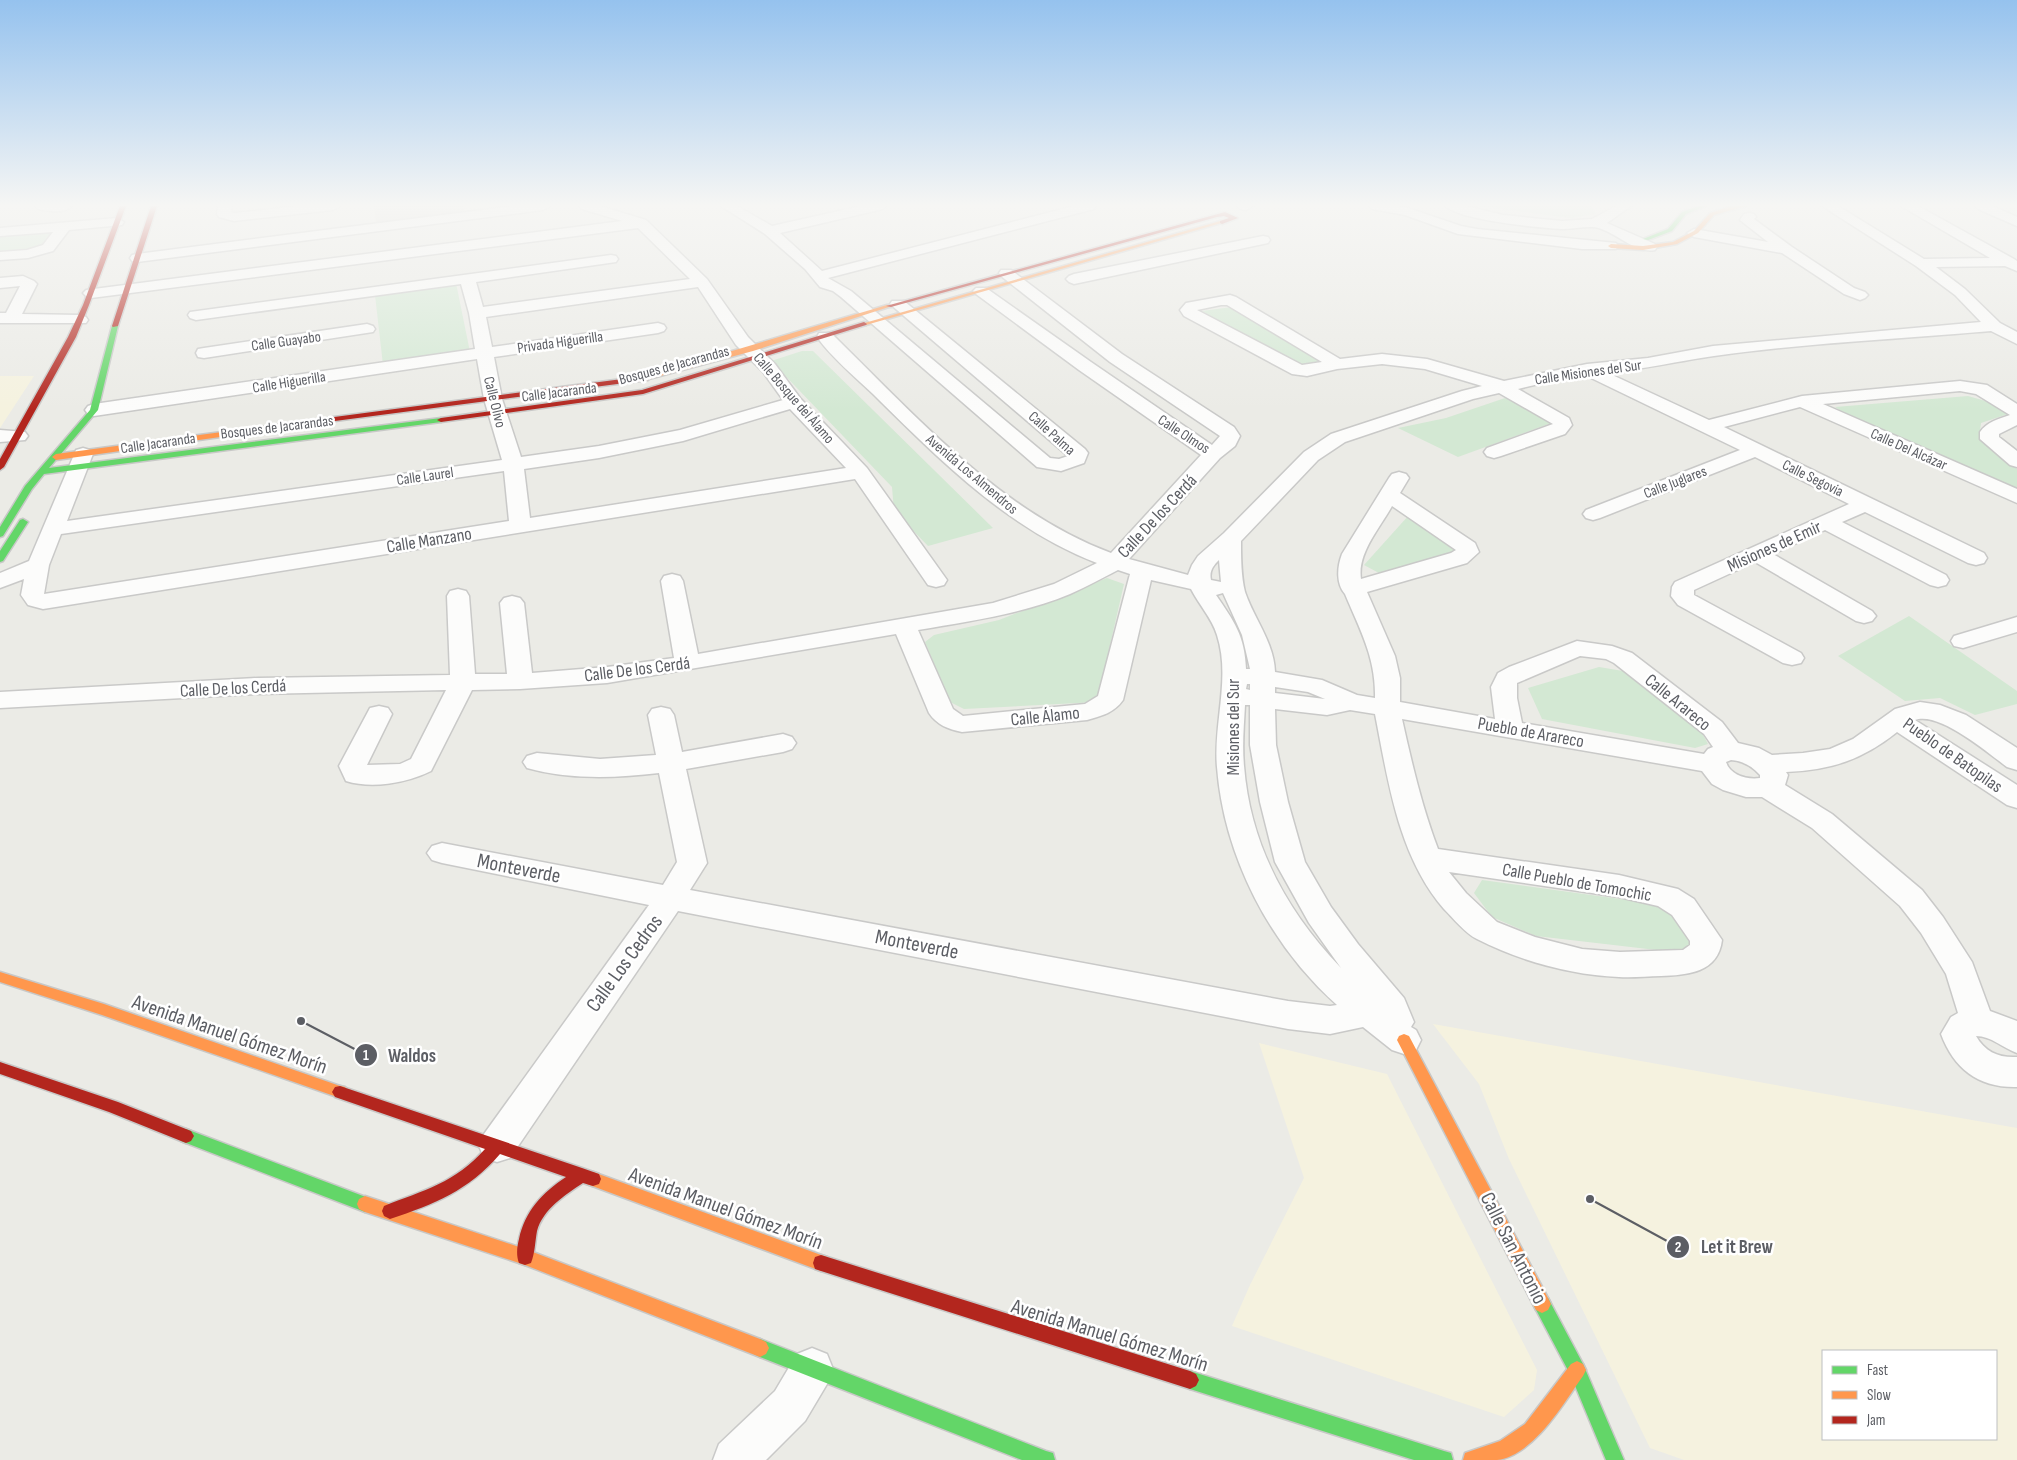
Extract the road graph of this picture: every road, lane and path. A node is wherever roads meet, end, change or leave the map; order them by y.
1 (97, 274) edge
2 (132, 274) edge
3 (240, 274) edge
4 (364, 274) edge
5 (496, 274) edge
6 (694, 274) edge
7 (823, 274) edge
8 (825, 274) edge
9 (1017, 274) edge
10 (1028, 274) edge
11 (1823, 274) edge
12 (1936, 274) edge
13 (818, 276) junction
14 (1012, 276) junction
15 (466, 278) junction
16 (702, 282) junction
17 (0, 283) edge
18 (127, 288) junction
19 (365, 291) junction
20 (981, 291) junction
21 (91, 292) junction
22 (1860, 295) dead end
23 (903, 308) junction
24 (477, 313) junction
25 (196, 315) dead end
26 (628, 315) dead end
27 (6, 318) edge
28 (864, 319) junction
29 (80, 320) junction
30 (1994, 326) junction
31 (658, 328) dead end
32 (637, 331) junction
33 (88, 335) dead end
34 (72, 337) junction
35 (825, 337) junction
36 (2017, 339) edge
37 (369, 349) junction
38 (204, 352) dead end
39 (755, 353) junction
40 (484, 354) junction
41 (1116, 358) junction
42 (1406, 361) junction
43 (1337, 364) junction
44 (1085, 366) junction
45 (1593, 368) junction
46 (1458, 373) junction
47 (1441, 378) junction
48 (987, 379) junction
49 (955, 386) junction
50 (1500, 386) junction
51 (1468, 394) junction
52 (1802, 401) junction
53 (794, 402) junction
54 (495, 406) junction
55 (94, 410) junction
56 (2017, 412) edge
57 (345, 417) junction
58 (2017, 420) edge
59 (1707, 426) junction
60 (342, 434) junction
61 (7, 442) edge
62 (1756, 450) junction
63 (1494, 452) dead end
64 (1213, 454) junction
65 (56, 457) junction
66 (80, 461) junction
67 (2017, 461) edge
68 (513, 463) junction
69 (0, 468) edge
70 (41, 472) junction
71 (860, 472) junction
72 (2016, 497) edge
73 (19, 503) junction
74 (1865, 504) junction
75 (1593, 514) dead end
76 (1828, 523) junction
77 (520, 526) junction
78 (52, 529) junction
79 (0, 534) edge
80 (1230, 540) junction
81 (1757, 554) junction
82 (1976, 558) dead end
83 (0, 559) edge
84 (1114, 563) junction
85 (38, 565) junction
86 (1142, 571) junction
87 (672, 580) dead end
88 (936, 580) dead end
89 (1938, 580) dead end
90 (0, 581) edge
91 (1201, 585) junction
92 (1352, 589) junction
93 (1234, 592) junction
94 (458, 596) dead end
95 (512, 603) dead end
96 (1864, 616) dead end
97 (904, 626) junction
98 (2012, 630) edge
99 (1963, 641) dead end
100 (1792, 658) dead end
101 (687, 663) junction
102 (520, 680) junction
103 (463, 682) junction
104 (1233, 685) junction
105 (1263, 689) junction
106 (0, 700) edge
107 (1387, 708) junction
108 (379, 714) dead end
109 (661, 715) dead end
110 (1897, 720) junction
111 (1510, 728) junction
112 (783, 743) dead end
113 (1720, 757) junction
114 (2017, 761) edge
115 (537, 762) dead end
116 (671, 764) junction
117 (1766, 775) junction
118 (2017, 798) edge
119 (442, 852) dead end
120 (1427, 858) junction
121 (671, 898) junction
122 (0, 976) edge
123 (1380, 1010) junction
124 (1977, 1022) junction
125 (2017, 1039) edge
126 (1404, 1040) joint
127 (0, 1068) edge
128 (2017, 1072) edge
129 (497, 1146) junction
130 (582, 1175) junction
131 (390, 1211) junction
132 (525, 1257) junction
133 (812, 1369) junction
134 (1577, 1370) junction
135 (735, 1460) edge
136 (1046, 1460) edge
137 (1444, 1460) edge
138 (1472, 1460) edge
139 (1615, 1460) edge

1 - 21 main road
2 - 18 main road
3 - 18 street
4 - 19 street
5 - 15 street
6 - 16 street, Calle Bosque del Álamo
7 - 13 street
8 - 13 street
9 - 14 main road
10 - 14 main road, Bosques de Jacarandas
11 - 22 street
12 - 30 street
13 - 28 street, Calle Palma
14 - 20 main road, Bosques de Jacarandas
14 - 23 main road
14 - 41 street, Calle Olmos
15 - 19 street
15 - 24 street, Calle Olivo
16 - 24 street
16 - 39 street, Calle Bosque del Álamo
17 - 27 street
18 - 21 street
18 - 55 main road
19 - 25 street
19 - 37 street
20 - 23 main road, Bosques de Jacarandas
20 - 44 street, Calle Olmos
21 - 29 main road
23 - 28 main road, Bosques de Jacarandas
23 - 48 street, Calle Palma
24 - 40 street, Calle Olivo
26 - 32 street
27 - 29 street
28 - 35 main road, Bosques de Jacarandas
28 - 39 main road
28 - 49 street, Calle Palma
29 - 34 main road
30 - 36 street
30 - 45 street, Calle Misiones del Sur
31 - 32 street, Privada Higuerilla
32 - 40 street, Privada Higuerilla
33 - 34 main road
34 - 61 main road
35 - 39 main road, Bosques de Jacarandas
35 - 84 street, Avenida Los Almendros
37 - 38 street, Calle Guayabo
37 - 40 street, Calle Higuerilla
37 - 55 street, Calle Higuerilla
39 - 53 street, Calle Bosque del Álamo
39 - 54 main road, Bosques de Jacarandas
40 - 54 street, Calle Olivo
41 - 44 street
41 - 64 street, Calle Olmos
42 - 43 street
42 - 46 street
42 - 47 street
43 - 43 street
44 - 64 street, Calle Olmos
45 - 50 street, Calle Misiones del Sur
45 - 59 street, Calle Segovia
46 - 47 street
46 - 50 street
47 - 51 street
48 - 49 street
48 - 49 street, Calle Palma
50 - 51 street, Calle Misiones del Sur
50 - 63 street
51 - 80 street, Calle Misiones del Sur
52 - 56 street
52 - 59 street
52 - 72 street, Calle Del Alcázar
53 - 68 street, Calle Laurel
53 - 71 street, Calle Bosque del Álamo
54 - 57 main road, Calle Jacaranda
54 - 60 main road, Bosques de Jacarandas
54 - 68 street, Calle Olivo
55 - 65 main road
57 - 60 main road
57 - 66 main road, Calle Jacaranda
58 - 67 street
59 - 62 street, Calle Segovia
60 - 66 main road, Bosques de Jacarandas
61 - 69 main road
62 - 74 street, Calle Segovia
62 - 75 street, Calle Juglares
64 - 84 street, Calle De los Cerdá
65 - 66 main road, Calle Jacaranda
65 - 70 main road
66 - 70 main road, Bosques de Jacarandas
66 - 78 street, Calle Manzano
68 - 77 street, Calle Olivo
68 - 78 street, Calle Laurel
70 - 73 main road
71 - 77 street, Calle Manzano
71 - 88 street, Calle Bosque del Álamo
73 - 79 main road
73 - 83 main road
74 - 76 street, Misiones de Emir
74 - 82 street, Calle Segovia
76 - 81 street, Misiones de Emir
76 - 89 street
77 - 85 street, Calle Manzano
78 - 85 street, Calle Manzano
80 - 91 street, Calle Misiones del Sur
80 - 93 street
81 - 96 street
81 - 100 street, Misiones de Emir
84 - 86 street, Avenida Los Almendros
84 - 97 street, Calle De los Cerdá
85 - 90 street
86 - 91 street, Avenida Los Almendros
86 - 97 street, Calle Álamo
87 - 101 street
91 - 93 street, Avenida Los Almendros
91 - 104 street, Misiones del Sur
92 - 92 street
92 - 107 street
93 - 105 street, Misiones del Sur
94 - 103 street
95 - 102 street
97 - 101 street, Calle De los Cerdá
98 - 99 street
101 - 102 street, Calle De los Cerdá
102 - 103 street, Calle De los Cerdá
103 - 106 street, Calle De los Cerdá
103 - 108 street
104 - 105 street
104 - 123 street, Misiones del Sur
105 - 107 street, Pueblo de Arareco
105 - 123 street, Misiones del Sur
107 - 111 street, Pueblo de Arareco
107 - 120 street, Calle Pueblo de Tomochic
109 - 116 street, Calle Los Cedros
110 - 114 street, Pueblo de Batopilas
110 - 117 street
110 - 118 street, Pueblo de Batopilas
111 - 113 street, Pueblo de Arareco
111 - 113 street, Calle Arareco
112 - 116 street
113 - 117 street, Pueblo de Arareco
115 - 116 street
116 - 121 street, Calle Los Cedros
117 - 124 street
119 - 121 street, Monteverde
120 - 120 street, Calle Pueblo de Tomochic
121 - 123 street, Monteverde
121 - 129 street, Calle Los Cedros
122 - 129 main road, Avenida Manuel Gómez Morín
123 - 126 street, Calle San Antonio
124 - 125 street
124 - 128 street
126 - 134 main road, Calle San Antonio
127 - 131 main road
129 - 130 main road, Avenida Manuel Gómez Morín
129 - 131 main road
130 - 132 main road
130 - 137 main road, Avenida Manuel Gómez Morín
131 - 132 main road
132 - 133 main road
133 - 135 street
133 - 136 main road
134 - 138 main road
134 - 139 main road, Calle San Antonio

